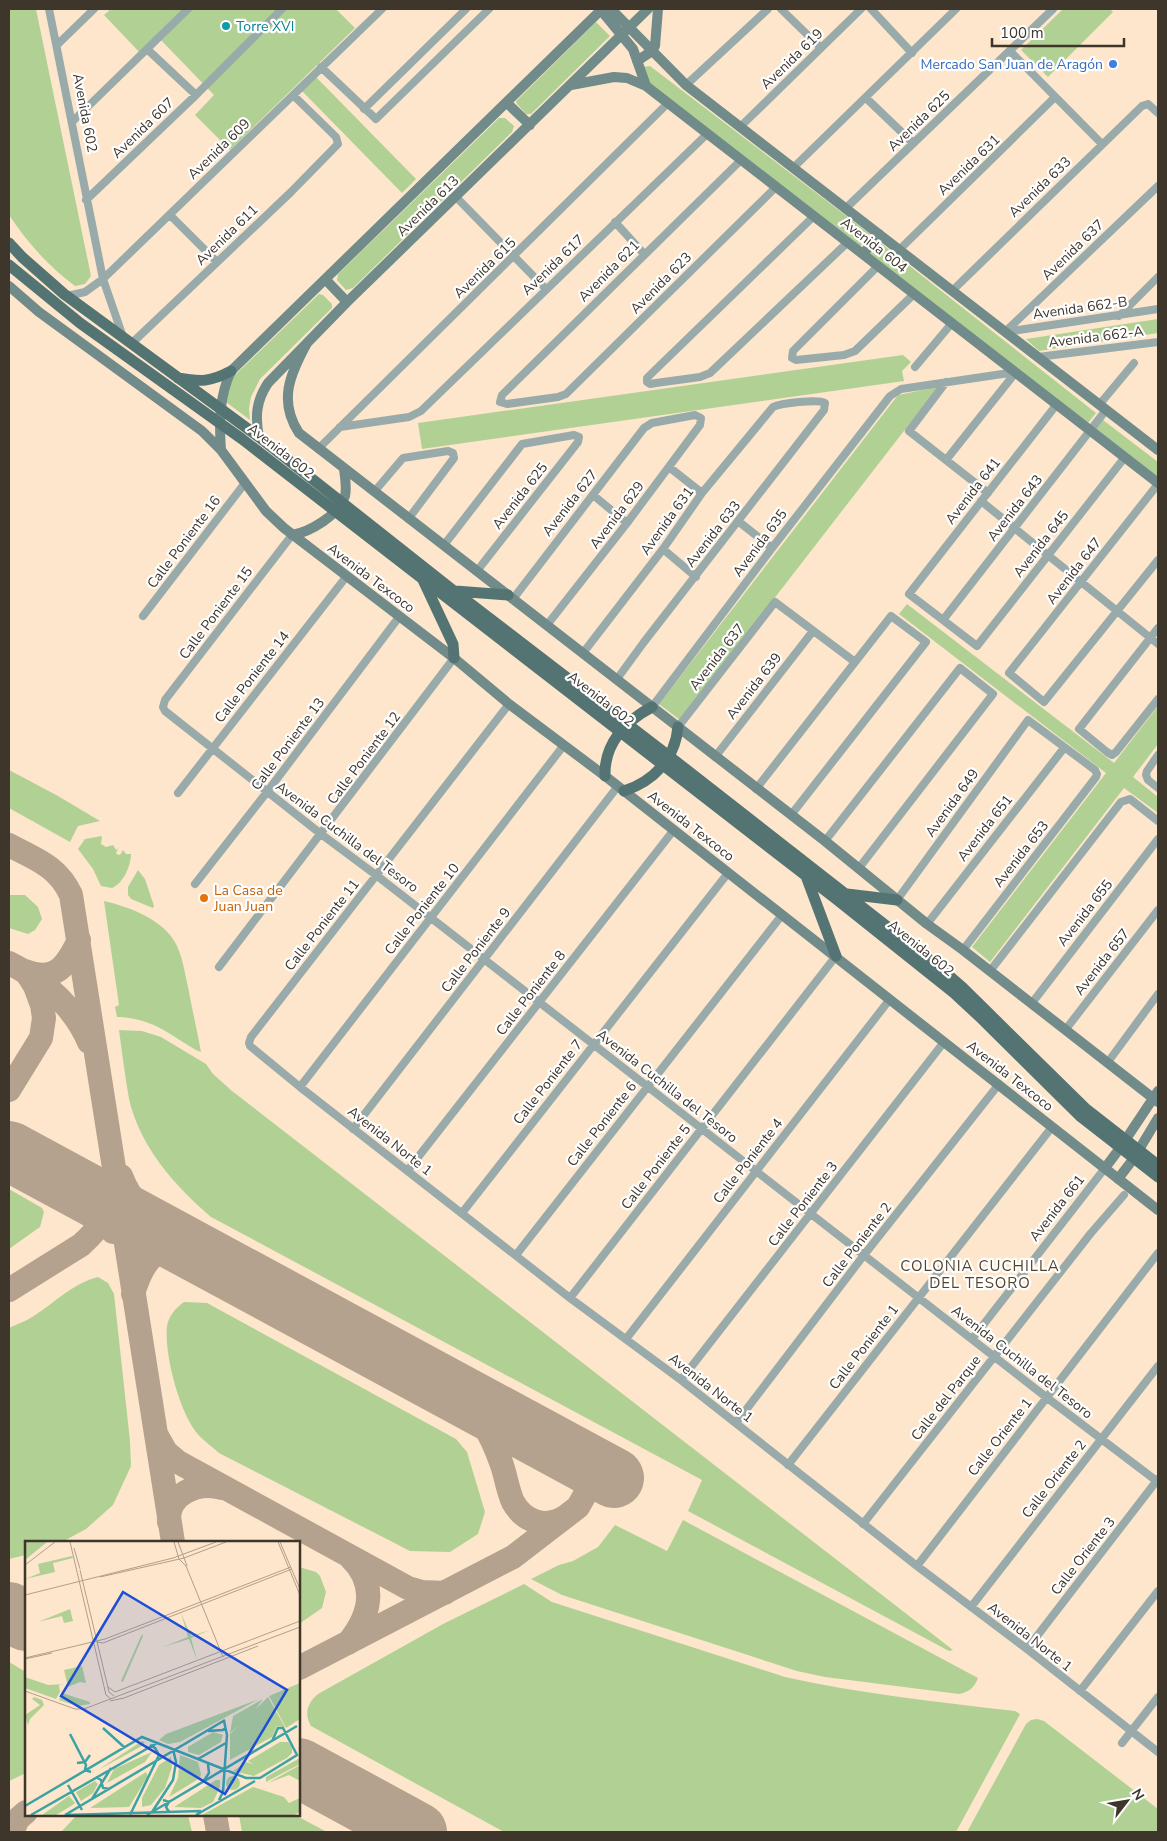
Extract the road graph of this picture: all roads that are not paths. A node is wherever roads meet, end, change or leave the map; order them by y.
1 (49, 9) edge
2 (94, 9) edge
3 (188, 9) edge
4 (282, 9) edge
5 (382, 9) edge
6 (466, 9) edge
7 (489, 9) edge
8 (601, 9) edge
9 (611, 9) edge
10 (648, 9) edge
11 (658, 9) edge
12 (768, 9) edge
13 (781, 9) edge
14 (861, 9) edge
15 (871, 9) edge
16 (956, 9) edge
17 (1053, 9) edge
18 (626, 31) junction
19 (57, 45) junction
20 (821, 48) junction
21 (147, 49) junction
22 (652, 51) junction
23 (1010, 51) junction
24 (912, 53) junction
25 (637, 61) junction
26 (321, 67) junction
27 (686, 85) junction
28 (570, 86) junction
29 (646, 86) junction
30 (196, 95) junction
31 (293, 95) junction
32 (1055, 97) junction
33 (866, 98) junction
34 (506, 103) junction
35 (668, 103) junction
36 (364, 109) junction
37 (1158, 113) edge
38 (72, 122) junction
39 (530, 125) junction
40 (740, 127) junction
41 (707, 134) junction
42 (913, 143) junction
43 (1102, 144) junction
44 (741, 160) junction
45 (793, 168) junction
46 (1158, 186) edge
47 (776, 187) junction
48 (456, 197) junction
49 (86, 200) junction
50 (845, 209) junction
51 (170, 215) junction
52 (814, 216) junction
53 (615, 222) junction
54 (879, 234) junction
55 (848, 242) junction
56 (9, 243) edge
57 (899, 250) junction
58 (644, 254) junction
59 (863, 254) junction
60 (514, 256) junction
61 (218, 262) junction
62 (9, 265) edge
63 (878, 266) junction
64 (1158, 277) edge
65 (103, 279) junction
66 (326, 280) junction
67 (9, 286) edge
68 (546, 288) junction
69 (952, 291) junction
70 (914, 294) junction
71 (67, 296) junction
72 (347, 302) junction
73 (1158, 309) edge
74 (1119, 316) junction
75 (952, 323) junction
76 (1005, 332) junction
77 (128, 341) junction
78 (1158, 342) edge
79 (307, 343) junction
80 (1038, 357) junction
81 (1134, 363) dead end
82 (915, 367) dead end
83 (231, 371) junction
84 (1016, 372) junction
85 (176, 377) junction
86 (946, 382) junction
87 (500, 402) joint
88 (825, 403) joint
89 (1057, 404) junction
90 (1103, 408) junction
91 (220, 410) junction
92 (701, 418) joint
93 (219, 423) junction
94 (340, 426) junction
95 (1091, 430) junction
96 (259, 437) junction
97 (318, 449) junction
98 (221, 450) junction
99 (1158, 450) edge
100 (1125, 457) junction
101 (946, 460) junction
102 (669, 467) junction
103 (344, 468) junction
104 (245, 483) junction
105 (1158, 483) edge
106 (374, 492) junction
107 (988, 492) junction
108 (702, 494) junction
109 (592, 495) junction
110 (981, 501) junction
111 (338, 508) junction
112 (409, 518) junction
113 (738, 521) junction
114 (627, 523) junction
115 (1015, 528) junction
116 (292, 535) junction
117 (444, 545) junction
118 (772, 548) junction
119 (663, 549) junction
120 (1048, 556) junction
121 (1158, 560) edge
122 (478, 571) junction
123 (696, 576) junction
124 (346, 577) junction
125 (422, 579) junction
126 (1082, 583) junction
127 (454, 591) junction
128 (510, 597) junction
129 (1118, 612) junction
130 (143, 616) dead end
131 (399, 617) junction
132 (943, 620) junction
133 (547, 625) junction
134 (1158, 628) edge
135 (813, 631) junction
136 (1150, 638) junction
137 (1158, 644) edge
138 (583, 653) junction
139 (454, 658) junction
140 (855, 662) junction
141 (617, 679) junction
142 (1158, 699) edge
143 (509, 704) junction
144 (163, 707) joint
145 (652, 707) junction
146 (678, 727) junction
147 (623, 728) junction
148 (564, 745) junction
149 (1064, 748) junction
150 (212, 749) junction
151 (1158, 756) edge
152 (715, 757) junction
153 (666, 761) junction
154 (605, 776) junction
155 (1158, 788) edge
156 (621, 789) junction
157 (756, 789) junction
158 (267, 792) junction
159 (178, 793) dead end
160 (791, 815) junction
161 (1158, 821) edge
162 (673, 831) junction
163 (321, 834) junction
164 (1158, 839) edge
165 (825, 842) junction
166 (859, 868) junction
167 (728, 873) junction
168 (376, 875) junction
169 (806, 876) junction
170 (195, 884) dead end
171 (846, 894) junction
172 (897, 900) junction
173 (1158, 910) edge
174 (782, 915) junction
175 (431, 918) junction
176 (927, 924) junction
177 (963, 950) junction
178 (836, 956) junction
179 (485, 960) junction
180 (219, 966) dead end
181 (990, 971) junction
182 (1158, 994) edge
183 (890, 1000) junction
184 (539, 1003) junction
185 (1032, 1003) junction
186 (1066, 1030) junction
187 (944, 1042) junction
188 (248, 1043) joint
189 (594, 1045) junction
190 (1108, 1062) junction
191 (999, 1084) junction
192 (300, 1087) junction
193 (648, 1087) junction
194 (1157, 1097) edge
195 (1158, 1118) edge
196 (1052, 1127) junction
197 (353, 1129) junction
198 (702, 1129) junction
199 (1123, 1144) junction
200 (1136, 1154) junction
201 (1158, 1165) edge
202 (1105, 1168) junction
203 (408, 1170) junction
204 (756, 1170) junction
205 (1158, 1177) edge
206 (1118, 1179) junction
207 (1124, 1195) dead end
208 (1158, 1210) edge
209 (462, 1213) junction
210 (812, 1213) junction
211 (1158, 1253) edge
212 (516, 1255) junction
213 (864, 1255) junction
214 (570, 1298) junction
215 (919, 1298) junction
216 (973, 1338) junction
217 (626, 1339) junction
218 (995, 1356) junction
219 (1158, 1366) edge
220 (681, 1380) junction
221 (1046, 1397) junction
222 (736, 1423) junction
223 (1101, 1439) junction
224 (788, 1465) junction
225 (1158, 1481) edge
226 (863, 1524) junction
227 (916, 1566) junction
228 (1158, 1591) edge
229 (971, 1607) junction
230 (1027, 1649) junction
231 (1080, 1691) junction
232 (1158, 1697) edge
233 (1131, 1731) junction
234 (1122, 1743) dead end
235 (1158, 1752) edge

1 - 19 street, Avenida 602
2 - 19 street
3 - 21 street
4 - 30 street, Avenida 607
5 - 26 street, Avenida 609
6 - 36 street
7 - 36 street
8 - 18 street, Avenida 604
8 - 34 street, Avenida 613
9 - 18 street, Avenida 604
10 - 18 street, Avenida 613
11 - 22 street
12 - 27 street
13 - 20 street
14 - 20 street, Avenida 619
15 - 24 street
16 - 24 street
17 - 23 street, Avenida 625
18 - 22 street, Avenida 604
18 - 25 street, Avenida 604
18 - 28 street, Avenida 613
19 - 38 street, Avenida 602
20 - 40 street, Avenida 619
21 - 30 street
21 - 38 street
22 - 25 street
22 - 27 street, Avenida 604
23 - 32 street
23 - 42 street, Avenida 625
24 - 33 street
25 - 29 street, Avenida 604
26 - 31 street, Avenida 609
26 - 36 street
27 - 40 street, Avenida 604
28 - 29 street
28 - 39 street, Avenida 613
29 - 35 street, Avenida 604
30 - 49 street, Avenida 607
31 - 51 street, Avenida 609
31 - 61 street, Avenida 611
32 - 43 street
32 - 57 street, Avenida 631
33 - 42 street
33 - 45 street
34 - 39 street
34 - 66 street, Avenida 613
35 - 41 street, Avenida 604
35 - 60 street, Avenida 615
37 - 43 street, Avenida 633
38 - 49 street, Avenida 602
39 - 48 street, Avenida 613
40 - 45 street, Avenida 604
41 - 44 street, Avenida 604
41 - 53 street, Avenida 617
42 - 50 street, Avenida 625
43 - 69 street, Avenida 633
44 - 47 street, Avenida 604
44 - 58 street, Avenida 621
45 - 50 street, Avenida 604
46 - 76 street, Avenida 637
47 - 52 street, Avenida 604
47 - 87 street, Avenida 623
48 - 60 street
48 - 72 street, Avenida 613
49 - 65 street, Avenida 602
50 - 54 street, Avenida 604
51 - 61 street
51 - 65 street, Avenida 609
52 - 55 street, Avenida 604
52 - 55 street
53 - 58 street
53 - 68 street, Avenida 617
54 - 57 street, Avenida 604
54 - 59 street
55 - 59 street, Avenida 604
56 - 71 main road, Avenida 602
57 - 69 street, Avenida 604
58 - 87 street, Avenida 621
59 - 63 street, Avenida 604
60 - 68 street
60 - 94 street, Avenida 615
61 - 77 street, Avenida 611
62 - 93 main road, Avenida 602
63 - 70 street, Avenida 604
63 - 70 street
64 - 74 street
65 - 71 street, Avenida 609
65 - 77 street, Avenida 602
66 - 72 street
66 - 83 street, Avenida 613
67 - 98 street, Avenida Texcoco
68 - 94 street, Avenida 617
69 - 76 street, Avenida 604
70 - 75 street, Avenida 604
71 - 77 main road, Avenida 602
72 - 79 street, Avenida 613
73 - 74 street, Avenida 662-B
74 - 76 street, Avenida 662-B
75 - 82 street
75 - 84 street, Avenida 604
76 - 80 street, Avenida 604
77 - 85 main road, Avenida 602
78 - 80 street, Avenida 662-A
79 - 96 street, Avenida 613
79 - 97 street, Avenida 602
80 - 90 street, Avenida 604
81 - 90 street, Avenida 643
83 - 85 main road
83 - 91 street, Avenida 613
84 - 86 street
84 - 89 street, Avenida 604
84 - 101 street
85 - 91 main road, Avenida 602
86 - 101 street
86 - 118 street, Avenida 635
88 - 108 street, Avenida 631
88 - 113 street, Avenida 633
89 - 95 street, Avenida 604
89 - 107 street, Avenida 641
90 - 95 street, Avenida 643
90 - 99 street, Avenida 604
91 - 93 street, Avenida 613
91 - 96 main road, Avenida 602
92 - 102 street, Avenida 629
92 - 109 street, Avenida 627
93 - 98 street
93 - 111 main road, Avenida 602
94 - 97 street, Avenida 615
95 - 100 street, Avenida 604
95 - 115 street, Avenida 643
96 - 111 main road, Avenida 602
97 - 103 street, Avenida 602
98 - 104 street, Avenida Texcoco
100 - 105 street, Avenida 604
100 - 120 street, Avenida 645
101 - 107 street
102 - 108 street
102 - 114 street, Avenida 629
103 - 106 street, Avenida 602
103 - 111 street
104 - 116 street, Avenida Texcoco
104 - 130 street, Calle Poniente 16
105 - 126 street, Avenida 647
106 - 112 street, Avenida 602
106 - 112 street
107 - 110 street, Avenida 641
108 - 119 street, Avenida 631
109 - 114 street
109 - 128 street, Avenida 627
110 - 115 street
110 - 132 street, Avenida 641
111 - 116 street
111 - 125 main road, Avenida 602
111 - 127 main road, Avenida 602
112 - 117 street, Avenida 602
113 - 118 street
113 - 123 street, Avenida 633
114 - 133 street, Avenida 629
115 - 120 street
115 - 132 street, Avenida 643
116 - 124 street, Avenida Texcoco
116 - 144 street, Calle Poniente 15
117 - 122 street, Avenida 602
117 - 122 street, Avenida 625
118 - 145 street, Avenida 635
119 - 123 street
119 - 138 street, Avenida 631
120 - 126 street
120 - 132 street, Avenida 645
121 - 129 street
122 - 128 street, Avenida 602
123 - 141 street, Avenida 633
124 - 131 street, Avenida Texcoco
124 - 150 street, Calle Poniente 14
125 - 139 main road
125 - 147 main road, Avenida 602
126 - 129 street
126 - 129 street, Avenida 647
127 - 128 main road
127 - 147 main road, Avenida 602
128 - 133 street, Avenida 602
129 - 136 street
131 - 139 street, Avenida Texcoco
131 - 158 street, Calle Poniente 13
133 - 138 street, Avenida 602
134 - 136 street
135 - 140 street
135 - 146 street, Avenida 637
135 - 152 street, Avenida 639
136 - 137 street
136 - 142 street
138 - 141 street, Avenida 602
139 - 143 street, Avenida Texcoco
139 - 163 street, Calle Poniente 12
140 - 157 street
140 - 160 street
141 - 145 street, Avenida 602
143 - 148 street, Avenida Texcoco
143 - 168 street, Calle Poniente 11
144 - 150 street, Avenida Cuchilla del Tesoro
145 - 146 street, Avenida 602
145 - 147 main road
146 - 152 street, Avenida 602
146 - 153 main road
147 - 153 main road, Avenida 602
147 - 154 main road
148 - 154 street, Avenida Texcoco
148 - 175 street, Calle Poniente 10
149 - 172 street, Avenida 649
149 - 176 street, Avenida 651
149 - 177 street, Avenida 653
150 - 158 street, Avenida Cuchilla del Tesoro
150 - 159 street, Calle Poniente 14
151 - 155 street
152 - 157 street, Avenida 602
153 - 156 main road
153 - 169 main road, Avenida 602
153 - 171 main road, Avenida 602
154 - 156 street, Avenida Texcoco
156 - 162 street, Avenida Texcoco
156 - 179 street, Calle Poniente 9
157 - 160 street, Avenida 602
158 - 163 street, Avenida Cuchilla del Tesoro
158 - 170 street, Calle Poniente 13
160 - 165 street, Avenida 602
161 - 181 street
162 - 167 street, Avenida Texcoco
162 - 184 street, Calle Poniente 8
163 - 168 street, Avenida Cuchilla del Tesoro
163 - 180 street, Calle Poniente 12
164 - 185 street, Avenida 655
165 - 166 street, Avenida 602
165 - 166 street
166 - 172 street, Avenida 602
167 - 174 street, Avenida Texcoco
167 - 189 street, Calle Poniente 7
168 - 175 street, Avenida Cuchilla del Tesoro
168 - 188 street, Calle Poniente 11
169 - 178 main road
169 - 199 main road, Avenida 602
171 - 172 main road
171 - 199 main road, Avenida 602
172 - 176 street, Avenida 602
173 - 186 street, Avenida 657
174 - 178 street, Avenida Texcoco
174 - 193 street, Calle Poniente 6
175 - 179 street, Avenida Cuchilla del Tesoro
175 - 192 street, Calle Poniente 10
176 - 177 street, Avenida 602
177 - 181 street, Avenida 602
178 - 183 street, Avenida Texcoco
178 - 198 street, Calle Poniente 5
179 - 184 street, Avenida Cuchilla del Tesoro
179 - 197 street, Calle Poniente 9
181 - 185 street, Avenida 602
182 - 190 street
183 - 187 street, Avenida Texcoco
183 - 204 street, Calle Poniente 4
184 - 189 street, Avenida Cuchilla del Tesoro
184 - 203 street, Calle Poniente 8
185 - 186 street, Avenida 602
186 - 190 street, Avenida 602
187 - 191 street, Avenida Texcoco
187 - 210 street, Calle Poniente 3
188 - 192 street, Avenida Norte 1
189 - 193 street, Avenida Cuchilla del Tesoro
189 - 209 street, Calle Poniente 7
190 - 194 street, Avenida 602
191 - 196 street, Avenida Texcoco
191 - 213 street, Calle Poniente 2
192 - 197 street, Avenida Norte 1
193 - 198 street, Avenida Cuchilla del Tesoro
193 - 212 street, Calle Poniente 6
194 - 199 street, Avenida 661
195 - 200 street
196 - 202 street, Avenida Texcoco
196 - 215 street, Calle Poniente 1
197 - 203 street, Avenida Norte 1
198 - 204 street, Avenida Cuchilla del Tesoro
198 - 214 street, Calle Poniente 5
199 - 200 main road, Avenida 602
199 - 202 street, Avenida 661
200 - 201 main road, Avenida 602
200 - 205 main road, Avenida 602
200 - 206 street
202 - 206 street, Avenida Texcoco
202 - 216 street, Avenida 661
203 - 209 street, Avenida Norte 1
204 - 210 street, Avenida Cuchilla del Tesoro
204 - 217 street, Calle Poniente 4
206 - 208 street, Avenida Texcoco
207 - 218 street, Calle del Parque
209 - 212 street, Avenida Norte 1
210 - 213 street, Avenida Cuchilla del Tesoro
210 - 220 street, Calle Poniente 3
211 - 221 street, Calle Oriente 1
212 - 214 street, Avenida Norte 1
213 - 215 street, Avenida Cuchilla del Tesoro
213 - 222 street, Calle Poniente 2
214 - 217 street, Avenida Norte 1
215 - 216 street, Avenida Cuchilla del Tesoro
215 - 224 street, Calle Poniente 1
216 - 218 street, Avenida Cuchilla del Tesoro
217 - 220 street, Avenida Norte 1
218 - 221 street, Avenida Cuchilla del Tesoro
218 - 226 street, Calle del Parque
219 - 223 street, Calle Oriente 2
220 - 222 street, Avenida Norte 1
221 - 223 street, Avenida Cuchilla del Tesoro
221 - 227 street, Calle Oriente 1
222 - 224 street, Avenida Norte 1
223 - 225 street, Avenida Cuchilla del Tesoro
223 - 229 street, Calle Oriente 2
224 - 226 street, Avenida Norte 1
225 - 230 street, Calle Oriente 3
226 - 227 street, Avenida Norte 1
227 - 229 street, Avenida Norte 1
228 - 231 street
229 - 230 street, Avenida Norte 1
230 - 231 street, Avenida Norte 1
231 - 233 street, Avenida Norte 1
232 - 233 street
233 - 234 street
233 - 235 street, Avenida Norte 1

